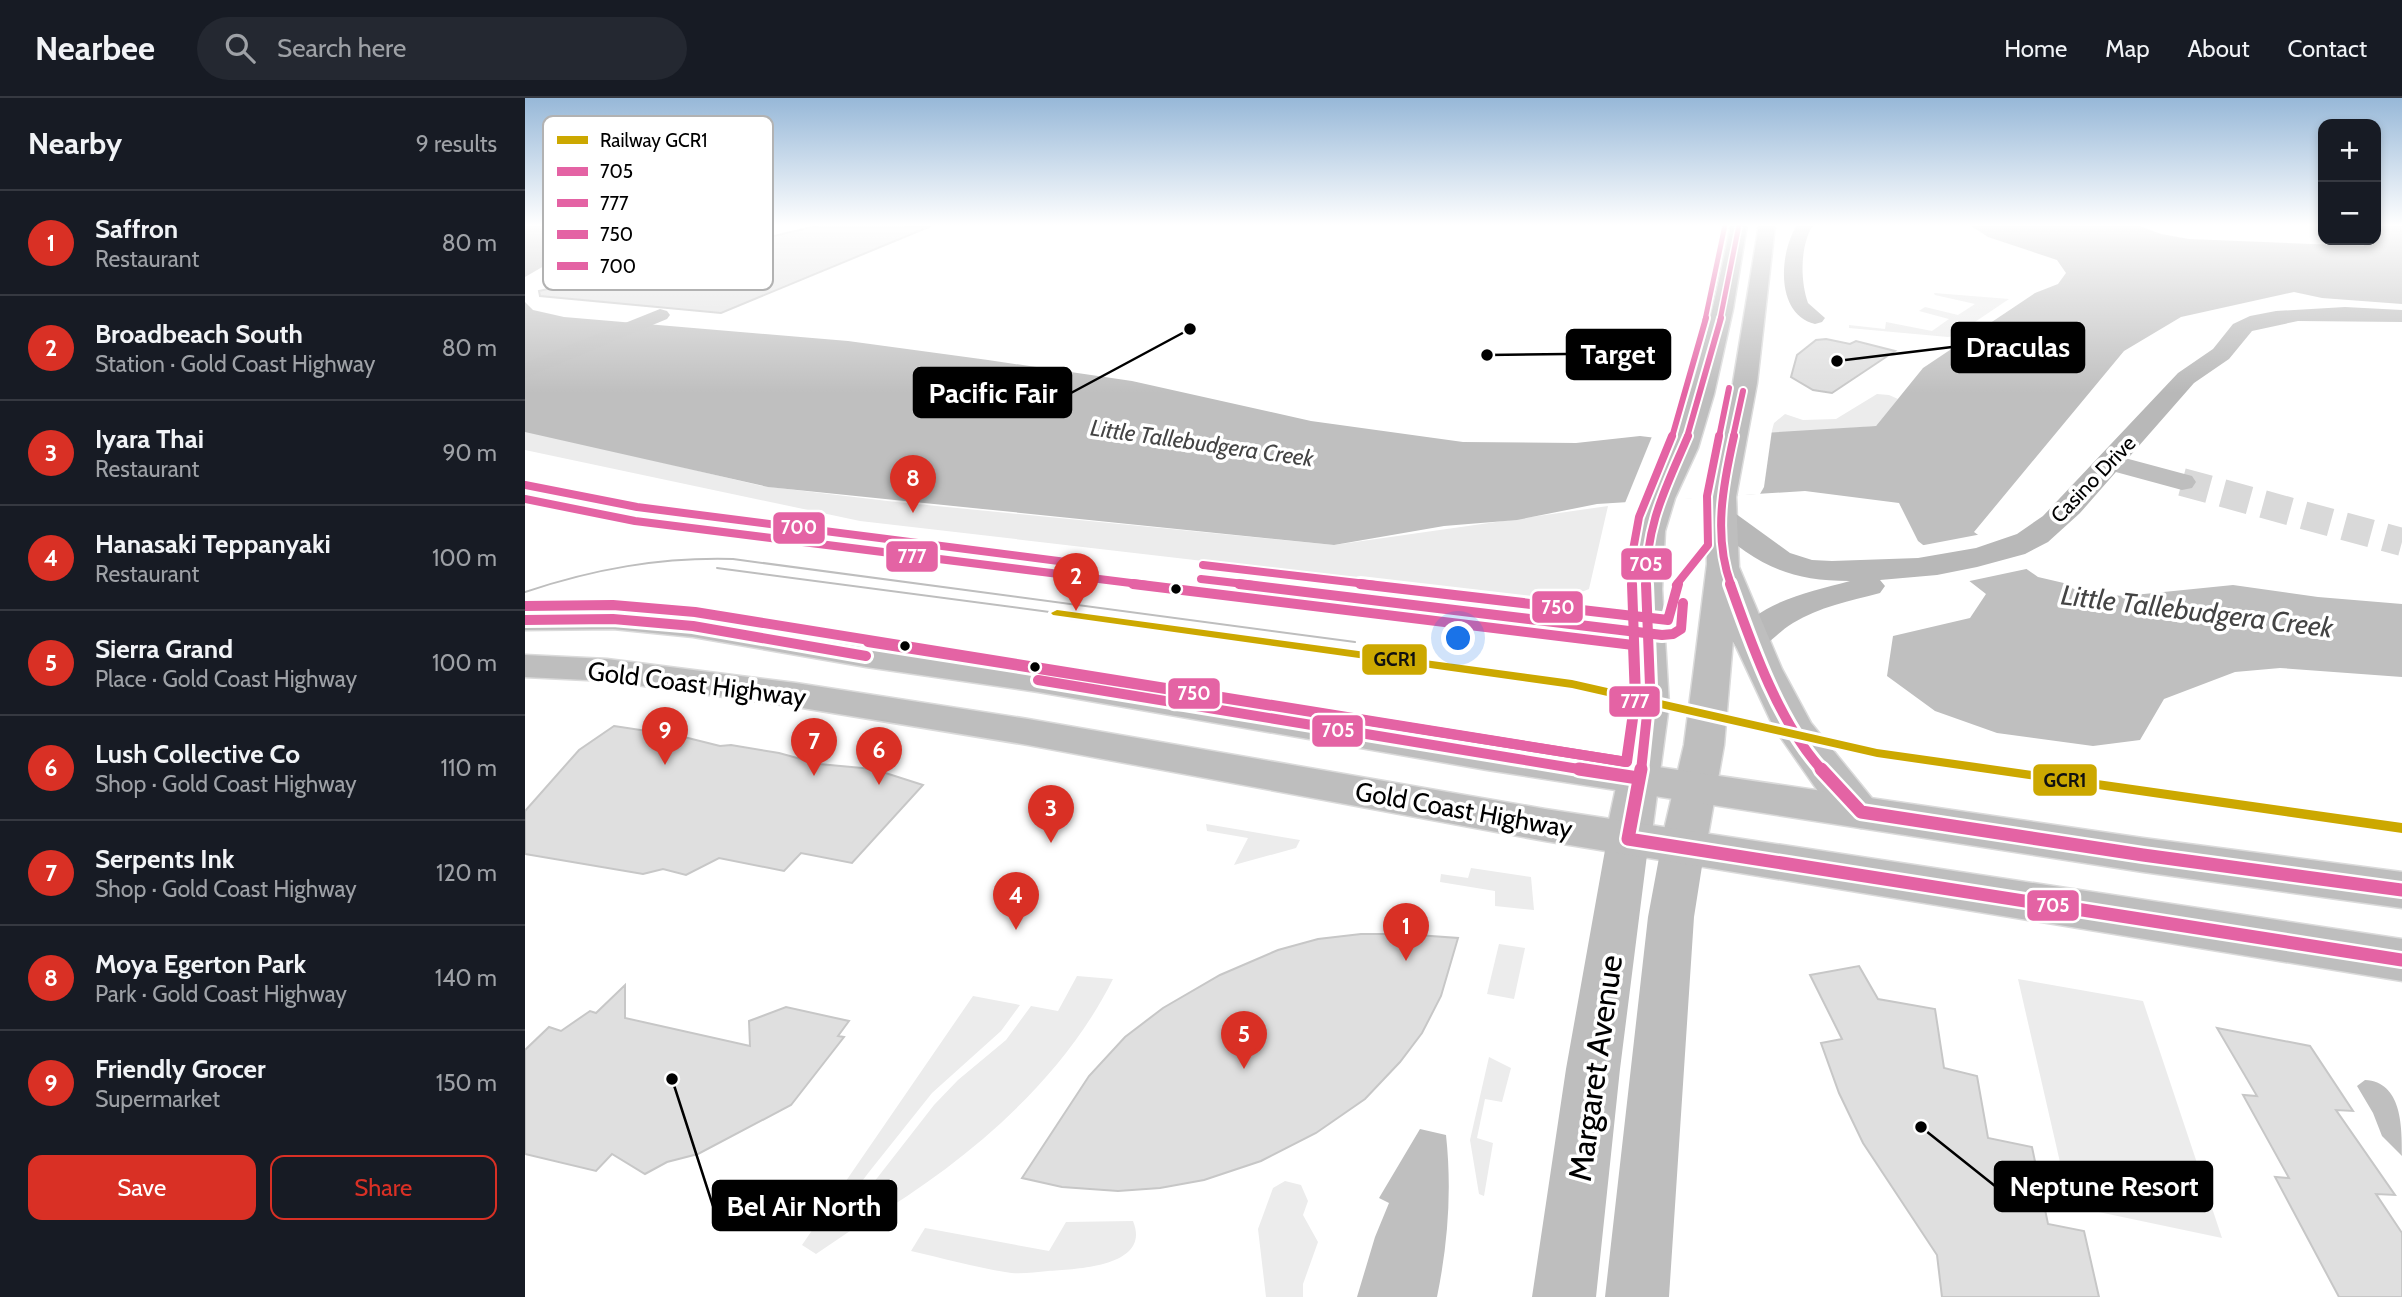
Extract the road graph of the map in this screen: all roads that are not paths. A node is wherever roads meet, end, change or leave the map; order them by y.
1 (1727, 281) edge
2 (1761, 281) edge
3 (1796, 281) edge
4 (2402, 316) edge
5 (652, 318) dead end
6 (1815, 318) dead end
7 (525, 371) edge
8 (2110, 462) junction
9 (2182, 482) tunnel mouth
10 (1721, 507) junction
11 (1723, 564) junction
12 (1923, 568) junction
13 (525, 620) edge
14 (1750, 640) junction
15 (525, 666) edge
16 (1638, 778) junction
17 (1696, 787) junction
18 (1861, 812) junction
19 (1628, 839) junction
20 (1683, 847) junction
21 (2402, 890) edge
22 (2402, 960) edge
23 (1565, 1297) edge
24 (1637, 1297) edge

1 - 16 main road
2 - 10 main road
3 - 6 street
4 - 8 street, Casino Drive
5 - 7 street
8 - 9 street
8 - 12 street, Casino Drive
10 - 11 main road
10 - 12 street, Casino Drive
11 - 14 main road
11 - 17 main road
12 - 14 street
13 - 16 main road, Gold Coast Highway
14 - 18 main road
15 - 19 main road, Gold Coast Highway
16 - 17 main road, Gold Coast Highway
16 - 19 main road
17 - 18 main road, Gold Coast Highway
17 - 20 main road
18 - 21 main road, Gold Coast Highway
19 - 20 main road, Gold Coast Highway
19 - 23 street, Margaret Avenue
20 - 22 main road, Gold Coast Highway
20 - 24 street, Margaret Avenue

